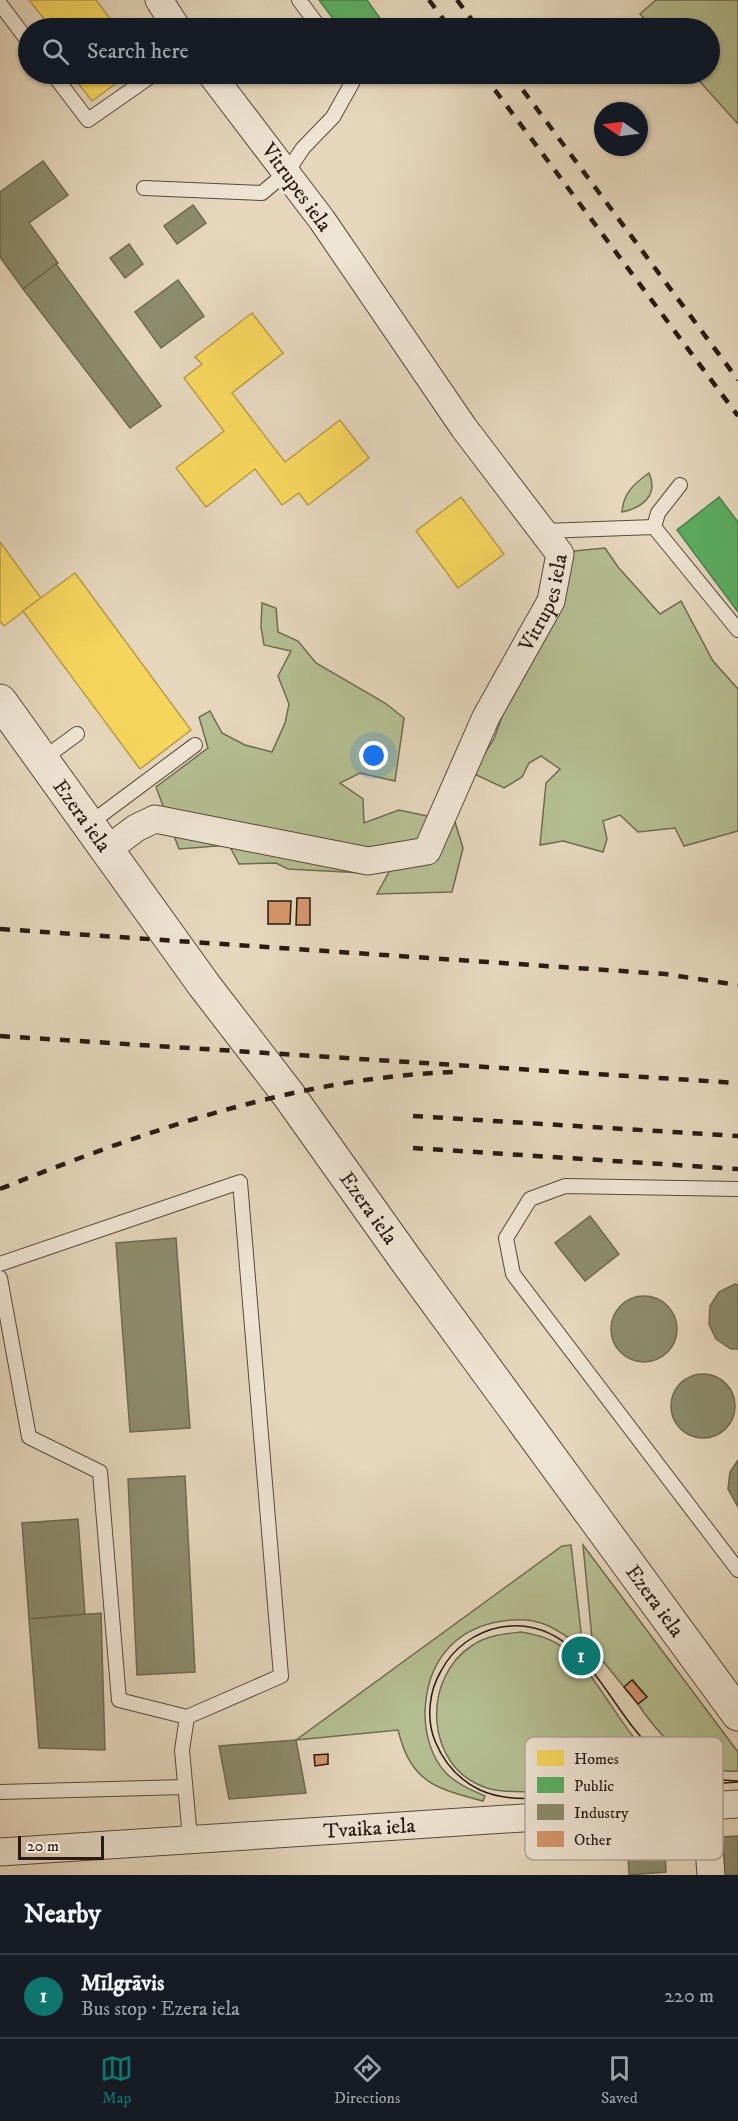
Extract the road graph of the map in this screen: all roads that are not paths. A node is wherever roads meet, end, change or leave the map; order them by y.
1 (159, 0) edge
2 (299, 0) edge
3 (0, 3) edge
4 (171, 18) edge
5 (312, 18) edge
6 (18, 27) edge
7 (61, 84) edge
8 (140, 84) edge
9 (220, 84) edge
10 (351, 84) edge
11 (287, 172) junction
12 (144, 188) dead end
13 (680, 485) dead end
14 (654, 526) junction
15 (544, 531) junction
16 (738, 630) edge
17 (0, 701) edge
18 (77, 734) dead end
19 (195, 745) dead end
20 (43, 759) junction
21 (98, 837) junction
22 (738, 1190) edge
23 (0, 1264) edge
24 (0, 1278) edge
25 (738, 1570) edge
26 (738, 1714) edge
27 (187, 1717) junction
28 (185, 1786) junction
29 (0, 1792) edge
30 (525, 1816) edge
31 (190, 1838) junction
32 (0, 1852) edge
33 (710, 1860) edge
34 (711, 1875) edge

1 - 4 street
2 - 5 lane
3 - 6 lane
7 - 8 lane
9 - 11 street, Vitrupes iela
10 - 11 lane
11 - 12 lane
11 - 15 street, Vitrupes iela
13 - 14 lane
14 - 15 lane
14 - 16 lane
15 - 21 street, Vitrupes iela
17 - 20 street, Ezera iela
18 - 20 lane
19 - 21 lane
20 - 21 street, Ezera iela
21 - 26 street, Ezera iela
22 - 25 lane
23 - 27 lane
24 - 27 lane
27 - 28 lane
28 - 29 lane
28 - 31 lane
30 - 31 street, Tvaika iela
31 - 32 street, Tvaika iela
33 - 34 street

